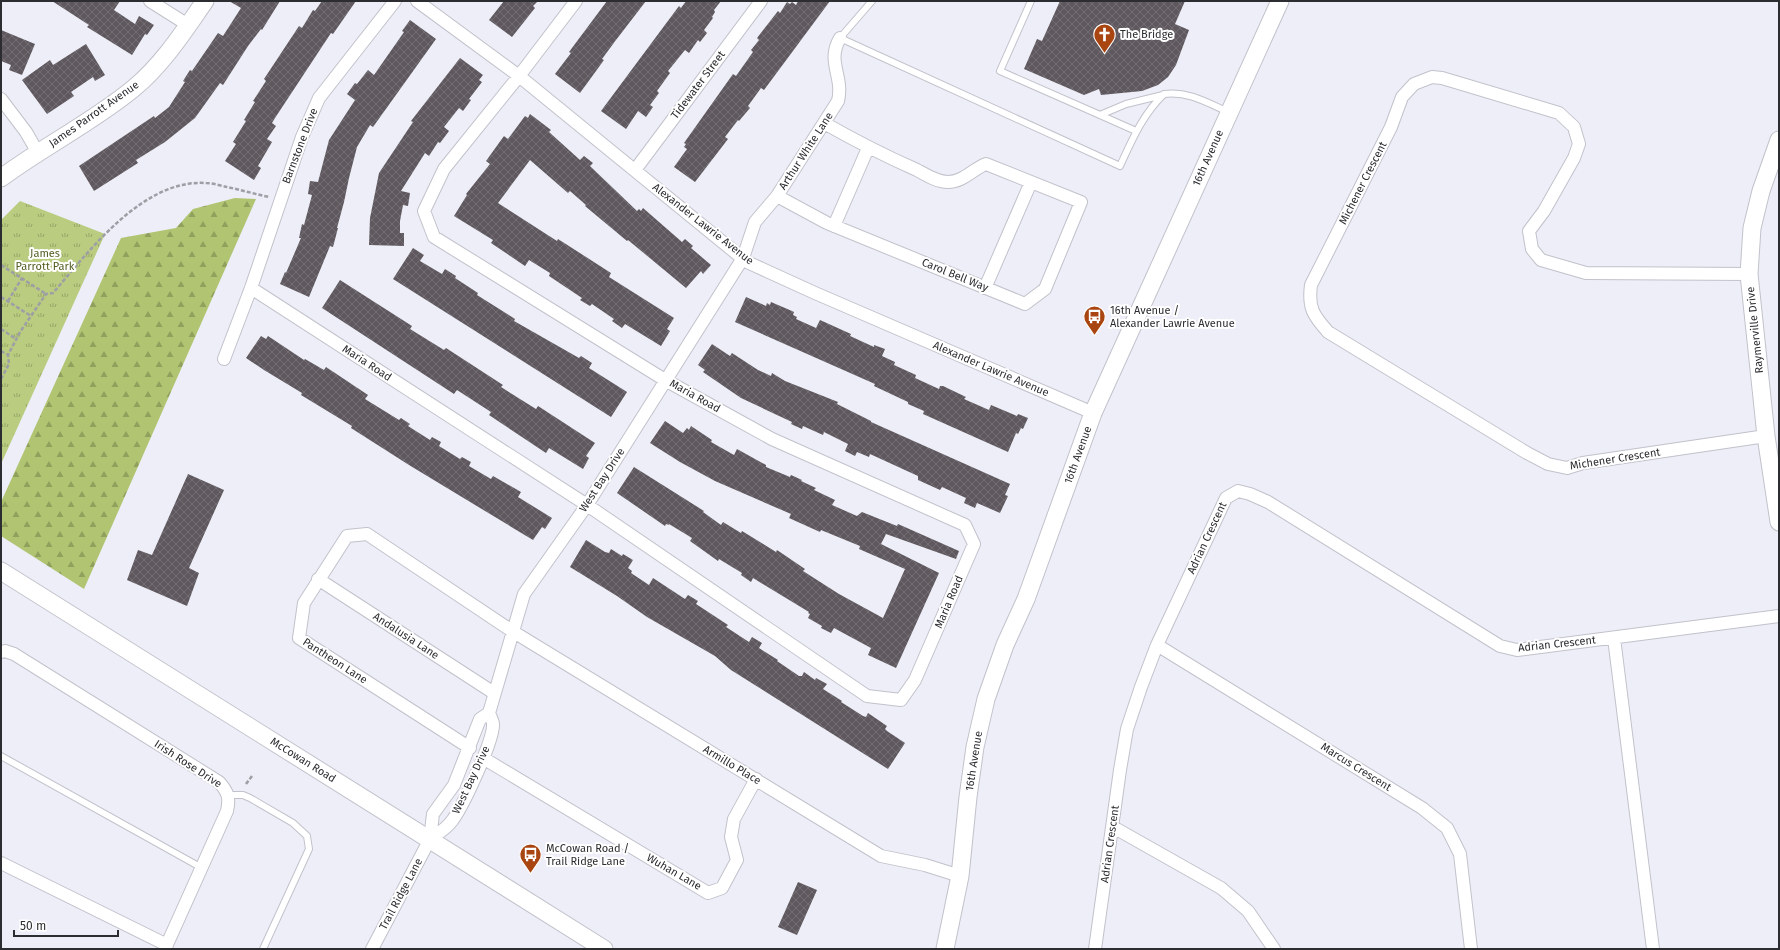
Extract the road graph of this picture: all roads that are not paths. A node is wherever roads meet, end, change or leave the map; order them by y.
1 (150, 1) edge
2 (205, 1) edge
3 (395, 1) edge
4 (417, 1) edge
5 (576, 1) edge
6 (761, 1) edge
7 (872, 1) edge
8 (1031, 1) edge
9 (1280, 1) edge
10 (188, 25) junction
11 (840, 38) junction
12 (519, 76) junction
13 (1164, 94) junction
14 (1, 99) edge
15 (1229, 113) junction
16 (1100, 115) junction
17 (824, 123) junction
18 (1136, 131) junction
19 (1779, 140) edge
20 (868, 148) junction
21 (38, 154) junction
22 (635, 170) junction
23 (1, 178) edge
24 (1031, 182) junction
25 (777, 196) junction
26 (834, 226) junction
27 (743, 258) junction
28 (1749, 274) junction
29 (251, 288) junction
30 (985, 288) junction
31 (224, 359) dead end
32 (666, 380) junction
33 (1093, 413) junction
34 (1766, 436) junction
35 (587, 505) junction
36 (1779, 522) edge
37 (1, 571) edge
38 (318, 579) junction
39 (1779, 616) edge
40 (512, 631) junction
41 (1614, 638) junction
42 (1157, 645) junction
43 (1, 652) edge
44 (494, 693) junction
45 (489, 713) junction
46 (470, 748) junction
47 (1, 756) edge
48 (483, 758) junction
49 (756, 779) junction
50 (228, 795) junction
51 (1112, 827) junction
52 (430, 839) junction
53 (2, 868) edge
54 (202, 868) junction
55 (960, 876) junction
56 (949, 931) junction
57 (166, 947) edge
58 (263, 949) edge
59 (372, 949) edge
60 (604, 949) edge
61 (935, 949) edge
62 (945, 949) edge
63 (1095, 949) edge
64 (1274, 949) edge
65 (1471, 949) edge
66 (1653, 949) edge

1 - 10 street
2 - 10 main road, James Parrott Avenue
3 - 29 street, Barnstone Drive
4 - 12 street, Alexander Lawrie Avenue
5 - 12 street, Maria Road
6 - 22 street, Tidewater Street
7 - 11 lane
8 - 16 lane
9 - 15 main road, 16th Avenue
10 - 21 main road, James Parrott Avenue
11 - 17 street, Arthur White Lane
11 - 18 lane
12 - 22 street, Alexander Lawrie Avenue
12 - 32 street, Maria Road
13 - 15 lane
13 - 16 lane
13 - 18 lane
14 - 21 street
15 - 33 main road, 16th Avenue
16 - 18 lane
17 - 20 street
17 - 25 street, Arthur White Lane
19 - 28 main road, Raymerville Drive
20 - 24 street
20 - 26 street
21 - 23 main road, James Parrott Avenue
22 - 27 street, Alexander Lawrie Avenue
24 - 30 street
24 - 30 street, Carol Bell Way
25 - 26 street, Carol Bell Way
25 - 27 street, Arthur White Lane
26 - 30 street, Carol Bell Way
27 - 32 street, West Bay Drive
27 - 33 street, Alexander Lawrie Avenue
28 - 34 main road, Raymerville Drive
28 - 34 street, Michener Crescent
29 - 31 street, Barnstone Drive
29 - 35 street, Maria Road
32 - 35 street, West Bay Drive
32 - 35 street, Maria Road
33 - 55 main road, 16th Avenue
34 - 36 main road, Raymerville Drive
35 - 40 street, West Bay Drive
37 - 52 main road, McCowan Road
38 - 40 street, Pantheon Lane
38 - 44 street, Andalusia Lane
38 - 46 street, Pantheon Lane
39 - 41 street, Adrian Crescent
40 - 44 street, West Bay Drive
40 - 49 street, Armillo Place
41 - 42 street, Adrian Crescent
41 - 66 street
42 - 51 street, Adrian Crescent
42 - 65 street, Marcus Crescent
43 - 50 street, Irish Rose Drive
44 - 45 street, West Bay Drive
45 - 46 street, West Bay Drive
45 - 48 street, West Bay Drive
46 - 52 street, West Bay Drive
47 - 54 lane
48 - 49 street, Wuhan Lane
48 - 52 street, West Bay Drive
49 - 55 street, Armillo Place
50 - 54 street, Irish Rose Drive
50 - 58 lane
51 - 63 street, Adrian Crescent
51 - 64 street
52 - 59 street, Trail Ridge Lane
52 - 60 main road, McCowan Road
53 - 57 street
54 - 57 street, Irish Rose Drive
55 - 56 main road, 16th Avenue
56 - 61 main road, 16th Avenue
56 - 62 main road, 16th Avenue

